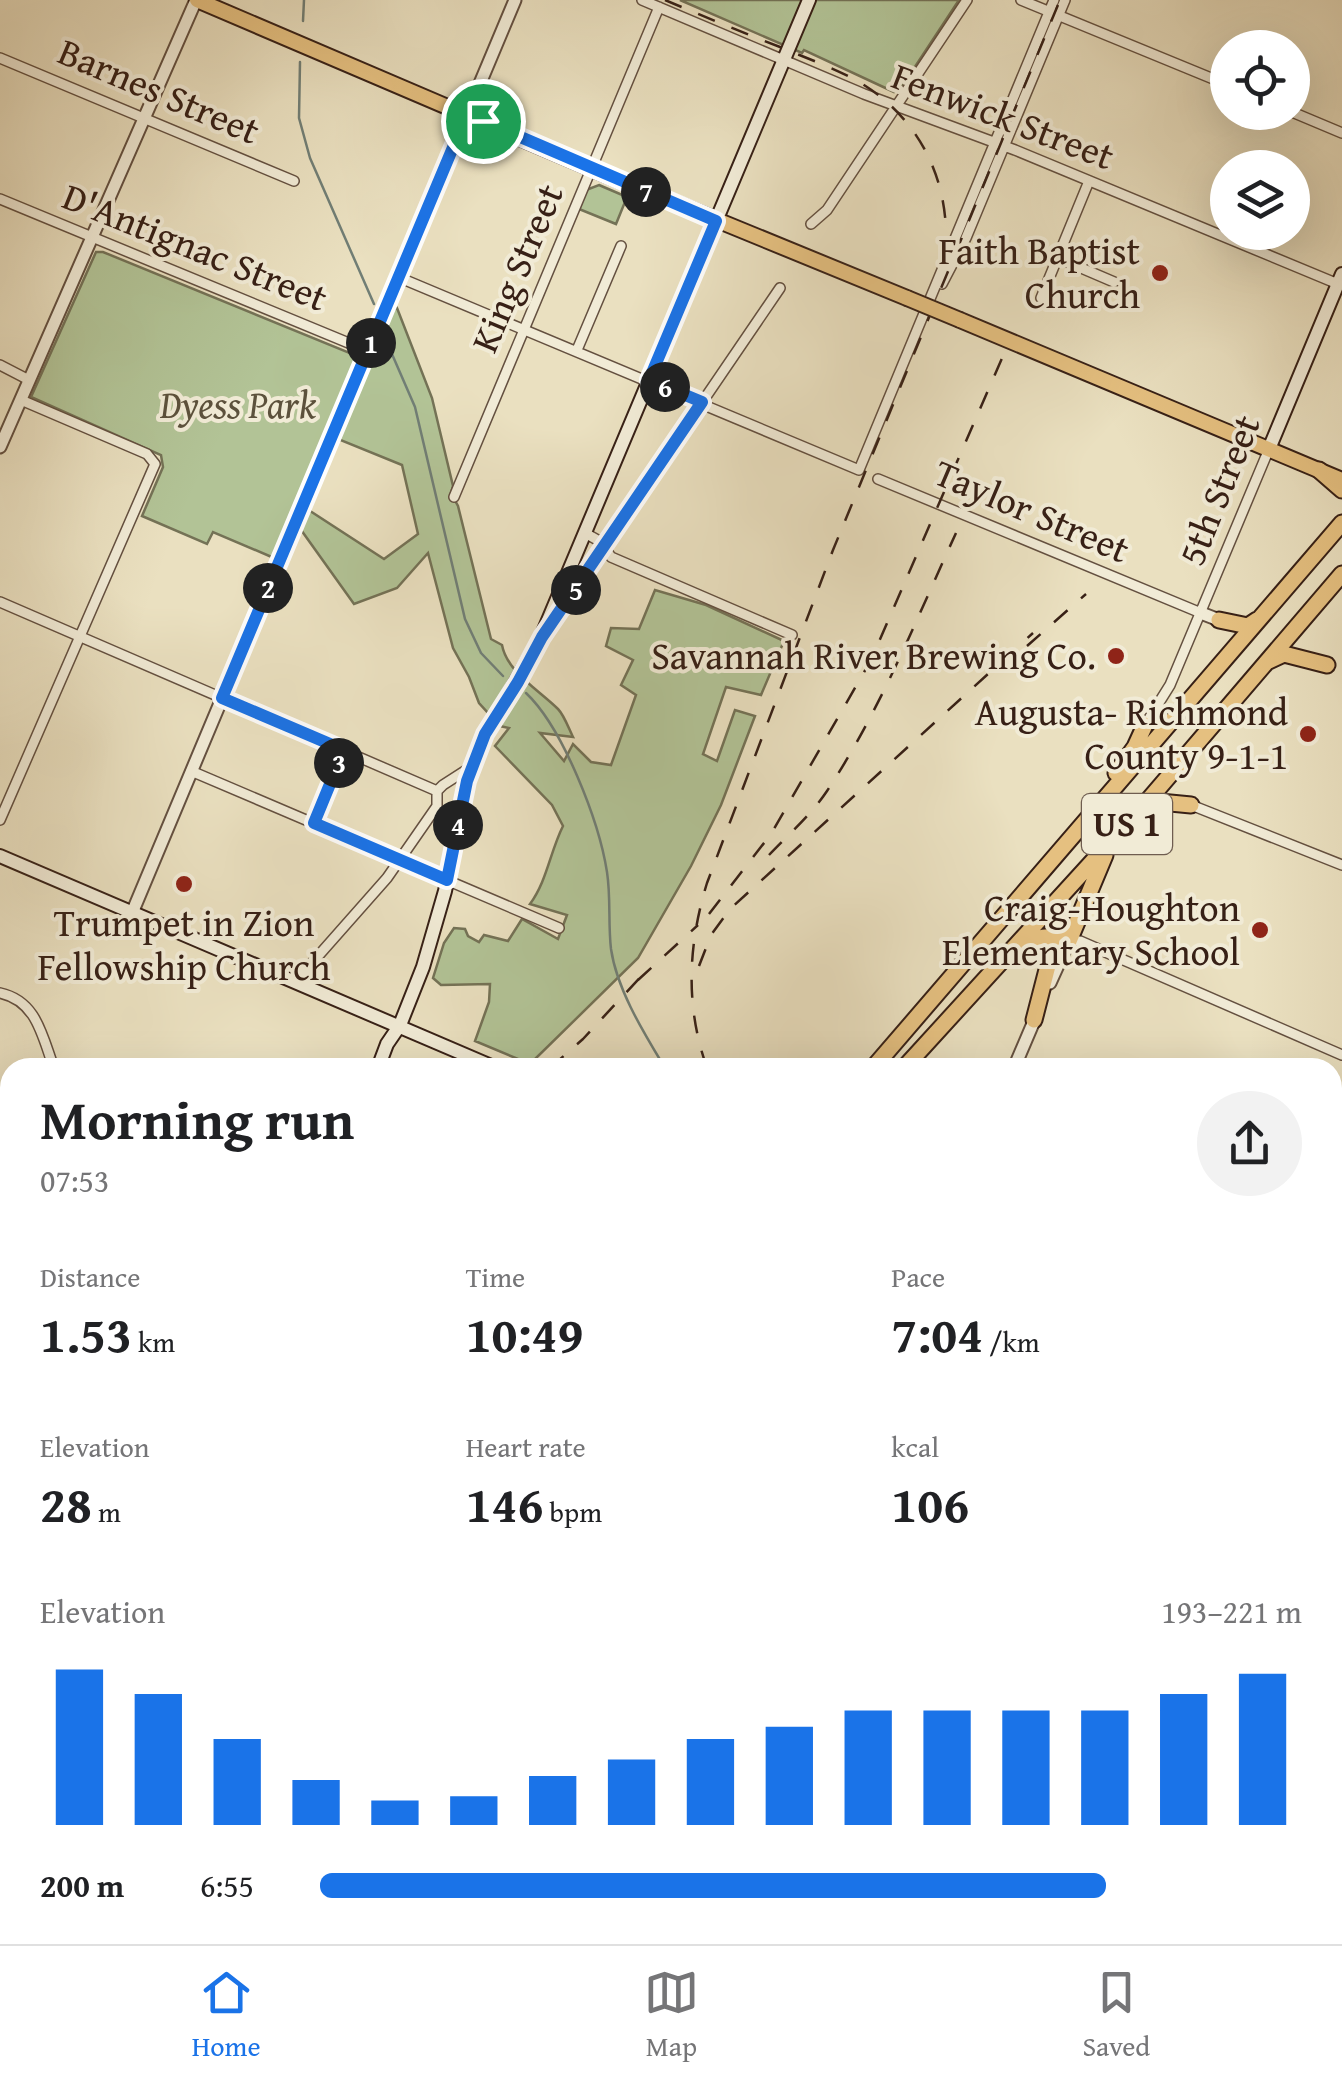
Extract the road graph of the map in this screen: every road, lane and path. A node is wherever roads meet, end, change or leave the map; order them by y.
1 (197, 0) edge
2 (515, 0) edge
3 (642, 0) edge
4 (809, 0) edge
5 (967, 0) edge
6 (1020, 0) edge
7 (1054, 0) edge
8 (1065, 0) edge
9 (659, 7) junction
10 (1054, 14) junction
11 (0, 58) edge
12 (783, 60) junction
13 (1210, 78) edge
14 (898, 106) junction
15 (467, 114) junction
16 (144, 118) junction
17 (1310, 120) edge
18 (1342, 133) edge
19 (999, 144) junction
20 (592, 168) junction
21 (294, 181) dead end
22 (1090, 181) junction
23 (0, 200) edge
24 (716, 221) junction
25 (811, 224) dead end
26 (92, 237) junction
27 (621, 246) dead end
28 (1058, 258) junction
29 (398, 277) junction
30 (1341, 281) edge
31 (1114, 282) dead end
32 (780, 288) dead end
33 (1041, 298) dead end
34 (524, 329) junction
35 (370, 347) junction
36 (576, 350) junction
37 (0, 365) edge
38 (30, 380) junction
39 (649, 380) junction
40 (21, 400) junction
41 (702, 402) junction
42 (0, 448) edge
43 (1268, 448) junction
44 (1319, 470) junction
45 (878, 479) dead end
46 (1342, 480) edge
47 (1342, 490) edge
48 (454, 496) dead end
49 (1341, 524) edge
50 (585, 534) junction
51 (605, 548) junction
52 (1342, 574) edge
53 (0, 602) edge
54 (1201, 613) junction
55 (1264, 614) junction
56 (1303, 619) junction
57 (1219, 620) junction
58 (792, 636) dead end
59 (81, 637) junction
60 (542, 637) junction
61 (1222, 663) junction
62 (1265, 663) junction
63 (1334, 668) edge
64 (222, 698) junction
65 (1145, 725) joint
66 (344, 750) junction
67 (1178, 766) junction
68 (471, 767) junction
69 (191, 771) junction
70 (438, 791) junction
71 (1191, 805) junction
72 (0, 820) edge
73 (314, 823) junction
74 (1068, 842) junction
75 (1109, 846) junction
76 (0, 856) edge
77 (400, 860) junction
78 (1342, 865) edge
79 (447, 880) junction
80 (132, 913) junction
81 (559, 928) dead end
82 (1069, 941) junction
83 (1027, 944) junction
84 (296, 981) junction
85 (0, 993) edge
86 (1034, 1020) junction
87 (400, 1025) junction
88 (1342, 1056) edge
89 (50, 1058) edge
90 (382, 1058) edge
91 (474, 1058) edge
92 (882, 1058) edge
93 (913, 1058) edge
94 (922, 1058) edge
95 (1018, 1058) edge

1 - 15 main road
1 - 16 street
2 - 15 street
3 - 9 street, Fenwick Street
4 - 12 main road
5 - 14 street
6 - 10 street
7 - 10 street
8 - 10 street
9 - 12 street, Fenwick Street
9 - 20 street, King Street
10 - 13 street
10 - 19 street
11 - 16 street, Barnes Street
12 - 14 street, Fenwick Street
12 - 24 main road
14 - 19 street, Fenwick Street
14 - 25 street
15 - 20 main road
15 - 29 street
16 - 21 street, Barnes Street
16 - 26 street
17 - 18 street
19 - 22 street, Fenwick Street
19 - 41 street
20 - 24 main road
20 - 34 street, King Street
22 - 28 street
22 - 30 street, Fenwick Street
23 - 26 street, D'Antignac Street
24 - 39 main road
24 - 43 main road, bridge
26 - 35 street, D'Antignac Street
26 - 38 street
27 - 36 street
28 - 31 street
28 - 33 street
29 - 34 street
29 - 35 street
30 - 43 main road, 5th Street
32 - 41 street
34 - 36 street
34 - 48 street, King Street
35 - 64 street
36 - 39 street
37 - 38 street
38 - 40 street
39 - 41 street
39 - 50 main road
40 - 42 street
40 - 59 street
41 - 51 street
43 - 44 main road
43 - 54 street, 5th Street
44 - 46 main road
44 - 47 highway
45 - 54 street, Taylor Street
49 - 55 highway, US 1
50 - 51 street
50 - 60 main road
51 - 58 street
51 - 60 street
52 - 56 highway, US 1
53 - 59 street
54 - 57 street, Taylor Street
54 - 65 street, 5th Street
55 - 57 highway
55 - 61 highway, US 1
56 - 62 highway, US 1
56 - 63 highway
57 - 61 highway
59 - 64 street
59 - 72 street
60 - 68 main road
61 - 74 highway, US 1
62 - 63 highway
62 - 67 highway, US 1
64 - 66 street
64 - 69 street
65 - 74 highway
66 - 70 street
66 - 73 street
67 - 71 highway
67 - 75 highway, US 1
68 - 70 street
68 - 79 main road
69 - 73 street
69 - 80 street
70 - 77 street
71 - 75 highway
71 - 78 street
73 - 77 street
74 - 92 highway, US 1
75 - 82 highway
75 - 93 highway, US 1
76 - 80 main road
77 - 79 street
77 - 84 street
79 - 81 street
79 - 87 main road
80 - 84 main road
82 - 83 highway
82 - 86 street
82 - 88 street
83 - 86 highway
83 - 94 highway
84 - 87 main road
85 - 89 street
86 - 95 street
87 - 90 main road
87 - 91 main road

